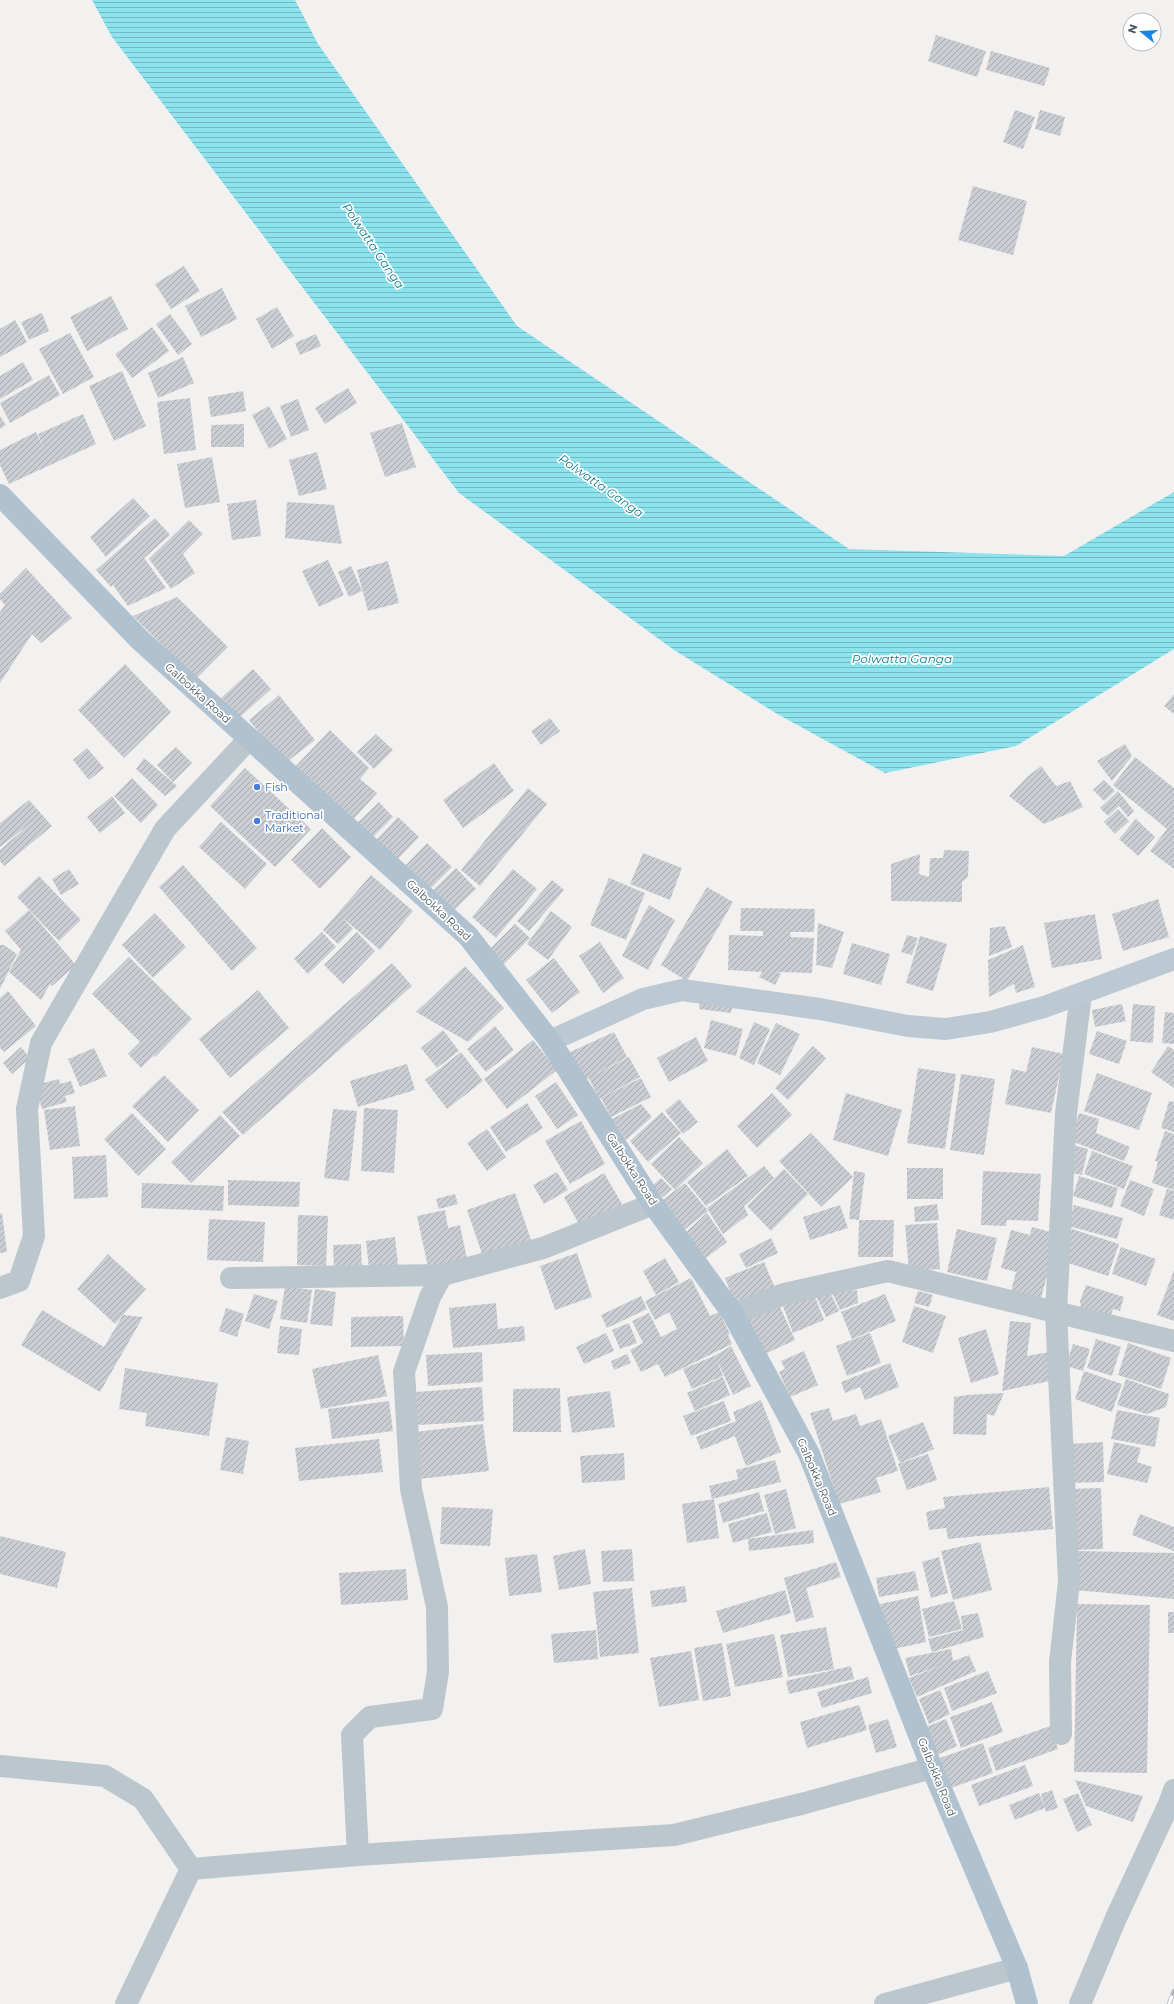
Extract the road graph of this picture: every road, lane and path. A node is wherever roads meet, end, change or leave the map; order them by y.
1 (0, 495) edge
2 (249, 739) junction
3 (1174, 959) edge
4 (1081, 994) junction
5 (550, 1041) junction
6 (653, 1204) junction
7 (442, 1275) junction
8 (231, 1278) dead end
9 (0, 1288) edge
10 (1056, 1313) junction
11 (733, 1314) junction
12 (1174, 1341) edge
13 (1061, 1734) dead end
14 (0, 1766) edge
15 (932, 1768) junction
16 (1174, 1790) edge
17 (358, 1854) junction
18 (192, 1869) junction
19 (1017, 1968) junction
20 (126, 2004) edge
21 (885, 2004) edge
22 (1028, 2004) edge
23 (1080, 2004) edge

1 - 2 main road, Galbokka Road
2 - 5 main road, Galbokka Road
2 - 9 street
3 - 4 main road
4 - 5 main road
4 - 10 street
5 - 6 main road, Galbokka Road
6 - 7 street
6 - 11 main road, Galbokka Road
7 - 8 street
7 - 17 street
10 - 11 street
10 - 12 street
10 - 13 street
11 - 15 main road, Galbokka Road
14 - 18 street
15 - 17 street
15 - 19 main road, Galbokka Road
16 - 23 street
17 - 18 street
18 - 20 street
19 - 21 street
19 - 22 main road, Galbokka Road

